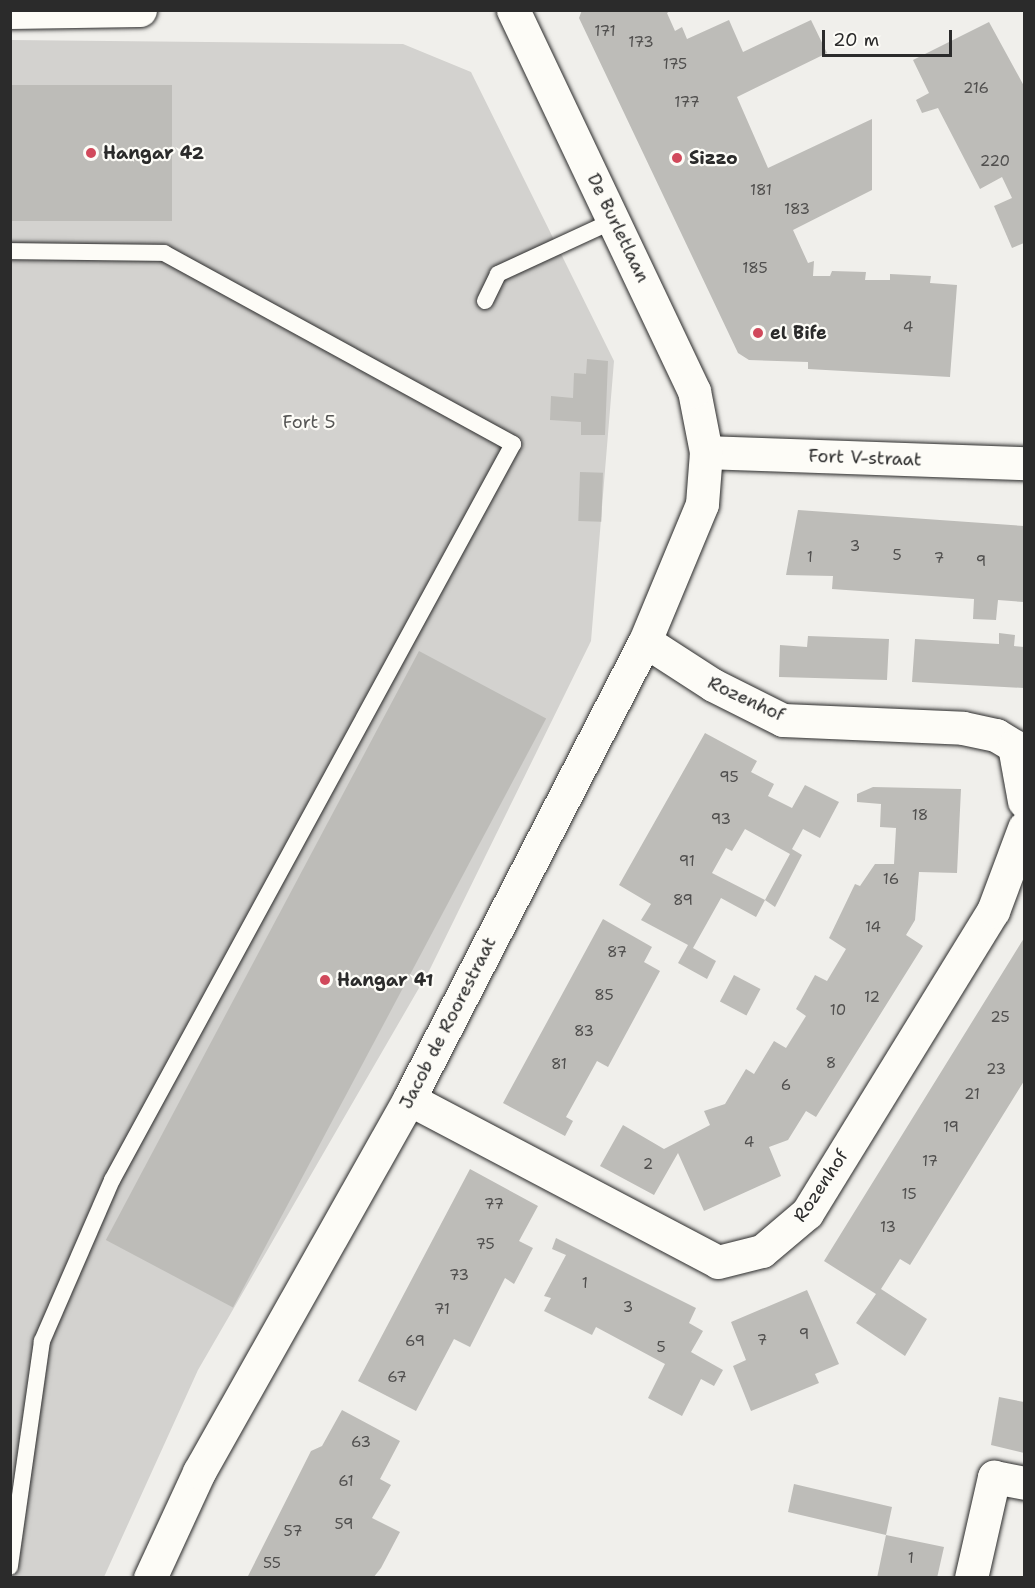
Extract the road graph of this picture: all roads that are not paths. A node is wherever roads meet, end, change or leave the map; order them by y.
1 (140, 10) edge
2 (513, 10) edge
3 (10, 12) edge
4 (615, 220) junction
5 (10, 251) edge
6 (485, 301) dead end
7 (706, 452) junction
8 (1024, 463) edge
9 (645, 641) junction
10 (1024, 801) edge
11 (1024, 828) edge
12 (409, 1099) junction
13 (1024, 1483) edge
14 (10, 1567) edge
15 (150, 1578) edge
16 (970, 1578) edge

1 - 3 street
2 - 4 street, De Burletlaan
4 - 6 lane
4 - 7 street, De Burletlaan
5 - 14 lane
7 - 8 street, Fort V-straat
7 - 9 street, Jacob de Roorestraat
9 - 10 street, Rozenhof
9 - 12 street, Jacob de Roorestraat
11 - 12 street, Rozenhof
12 - 15 street, Jacob de Roorestraat
13 - 16 street

